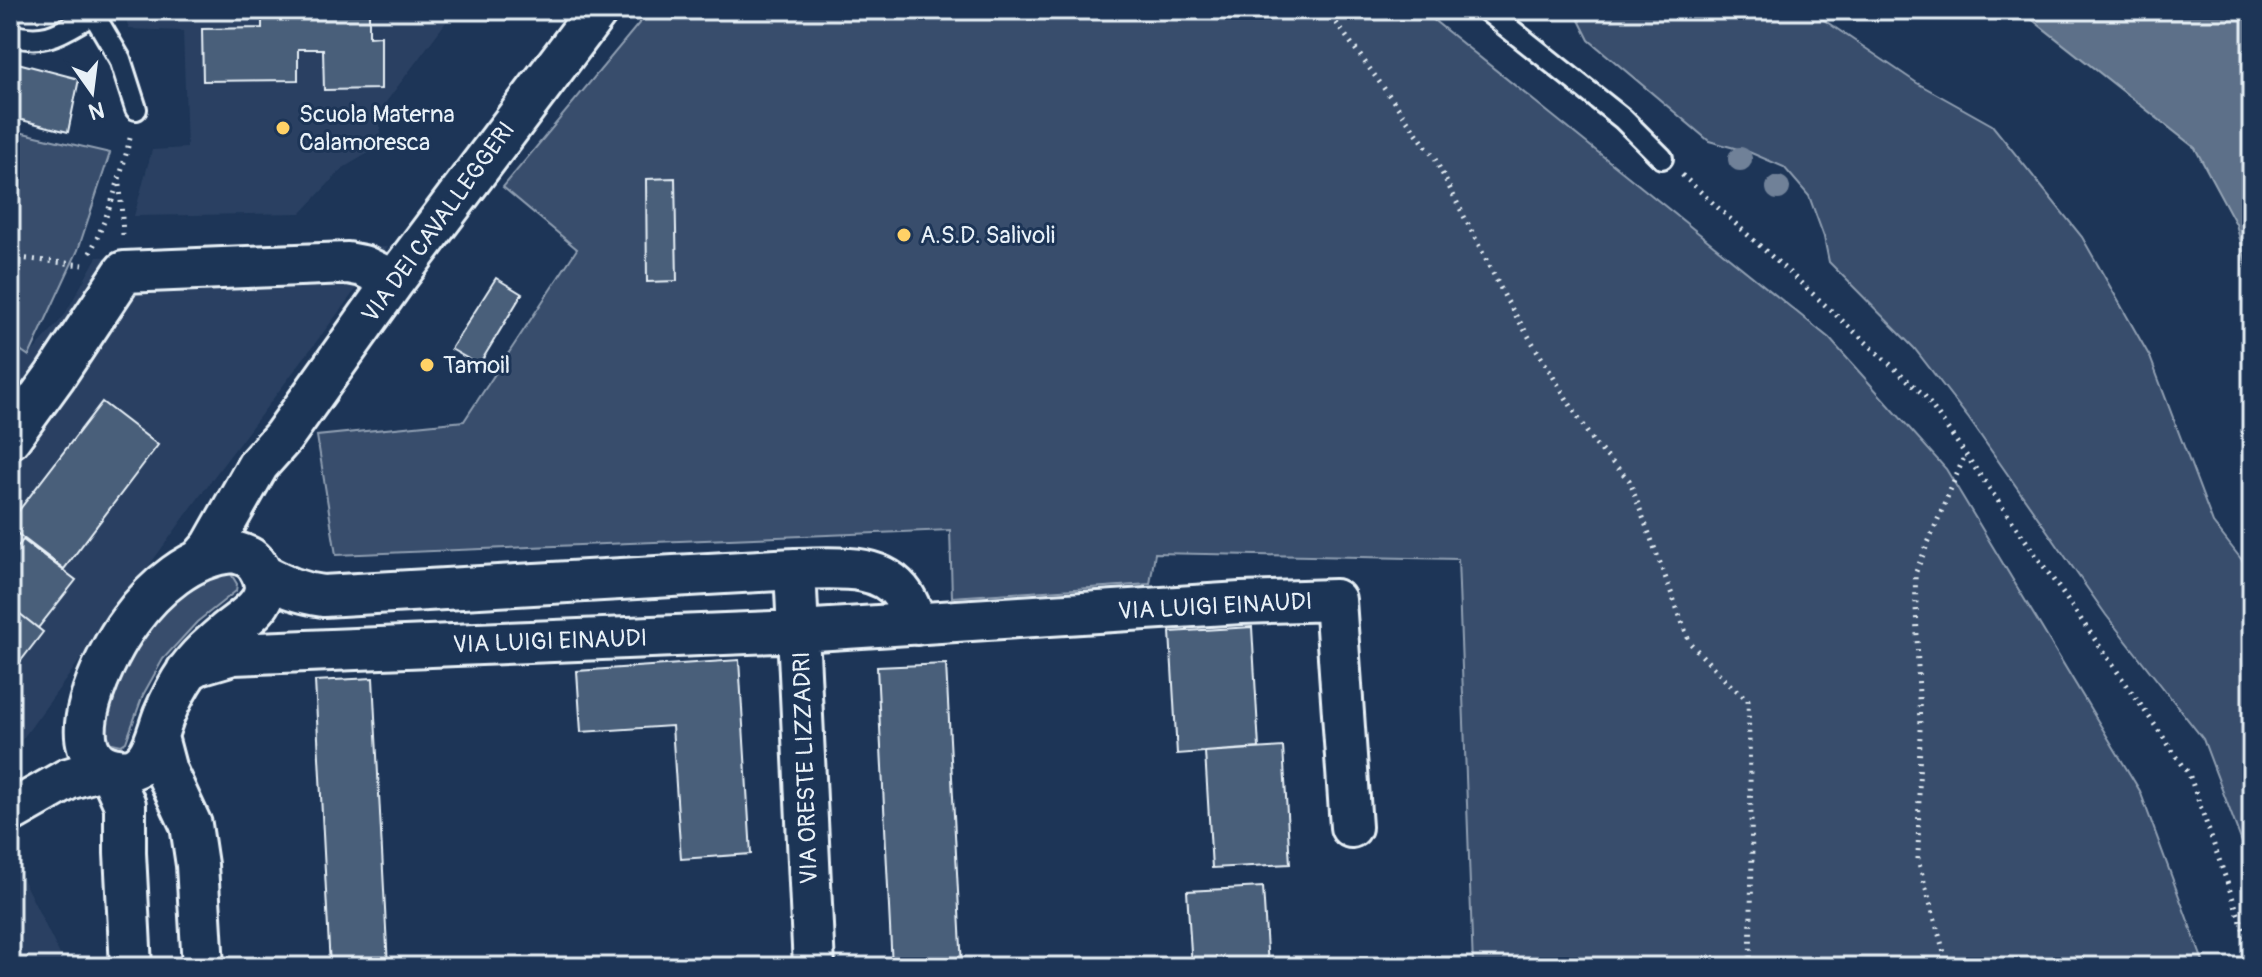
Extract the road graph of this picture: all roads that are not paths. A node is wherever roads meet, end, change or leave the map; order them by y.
1 (598, 10) edge
2 (1486, 10) edge
3 (92, 12) edge
4 (10, 35) edge
5 (136, 109) road end
6 (1662, 158) road end
7 (394, 281) junction
8 (283, 437) junction
9 (10, 438) edge
10 (199, 561) junction
11 (259, 569) junction
12 (795, 569) junction
13 (917, 624) junction
14 (799, 631) junction
15 (187, 671) junction
16 (89, 708) junction
17 (157, 737) junction
18 (108, 767) junction
19 (10, 810) edge
20 (1351, 827) dead end
21 (131, 967) edge
22 (203, 967) edge
23 (814, 967) edge

1 - 7 street, VIA DEI CAVALLEGGERI
2 - 6 lane
3 - 4 lane
3 - 5 lane
7 - 8 street, VIA DEI CAVALLEGGERI
7 - 9 street
8 - 10 street, VIA DEI CAVALLEGGERI
8 - 11 street, VIA DEI CAVALLEGGERI
10 - 11 street
10 - 16 street
11 - 12 street
11 - 15 street, VIA DEI CAVALLEGGERI
12 - 13 street
12 - 14 street, VIA ORESTE LIZZADRI
13 - 14 street, VIA LUIGI EINAUDI
13 - 20 street, VIA LUIGI EINAUDI
14 - 15 street, VIA LUIGI EINAUDI
14 - 23 street, VIA ORESTE LIZZADRI
15 - 17 street, VIA DEI CAVALLEGGERI
16 - 18 street
16 - 19 street
17 - 18 street, VIA DEI CAVALLEGGERI
17 - 22 street
18 - 19 street
18 - 21 street

